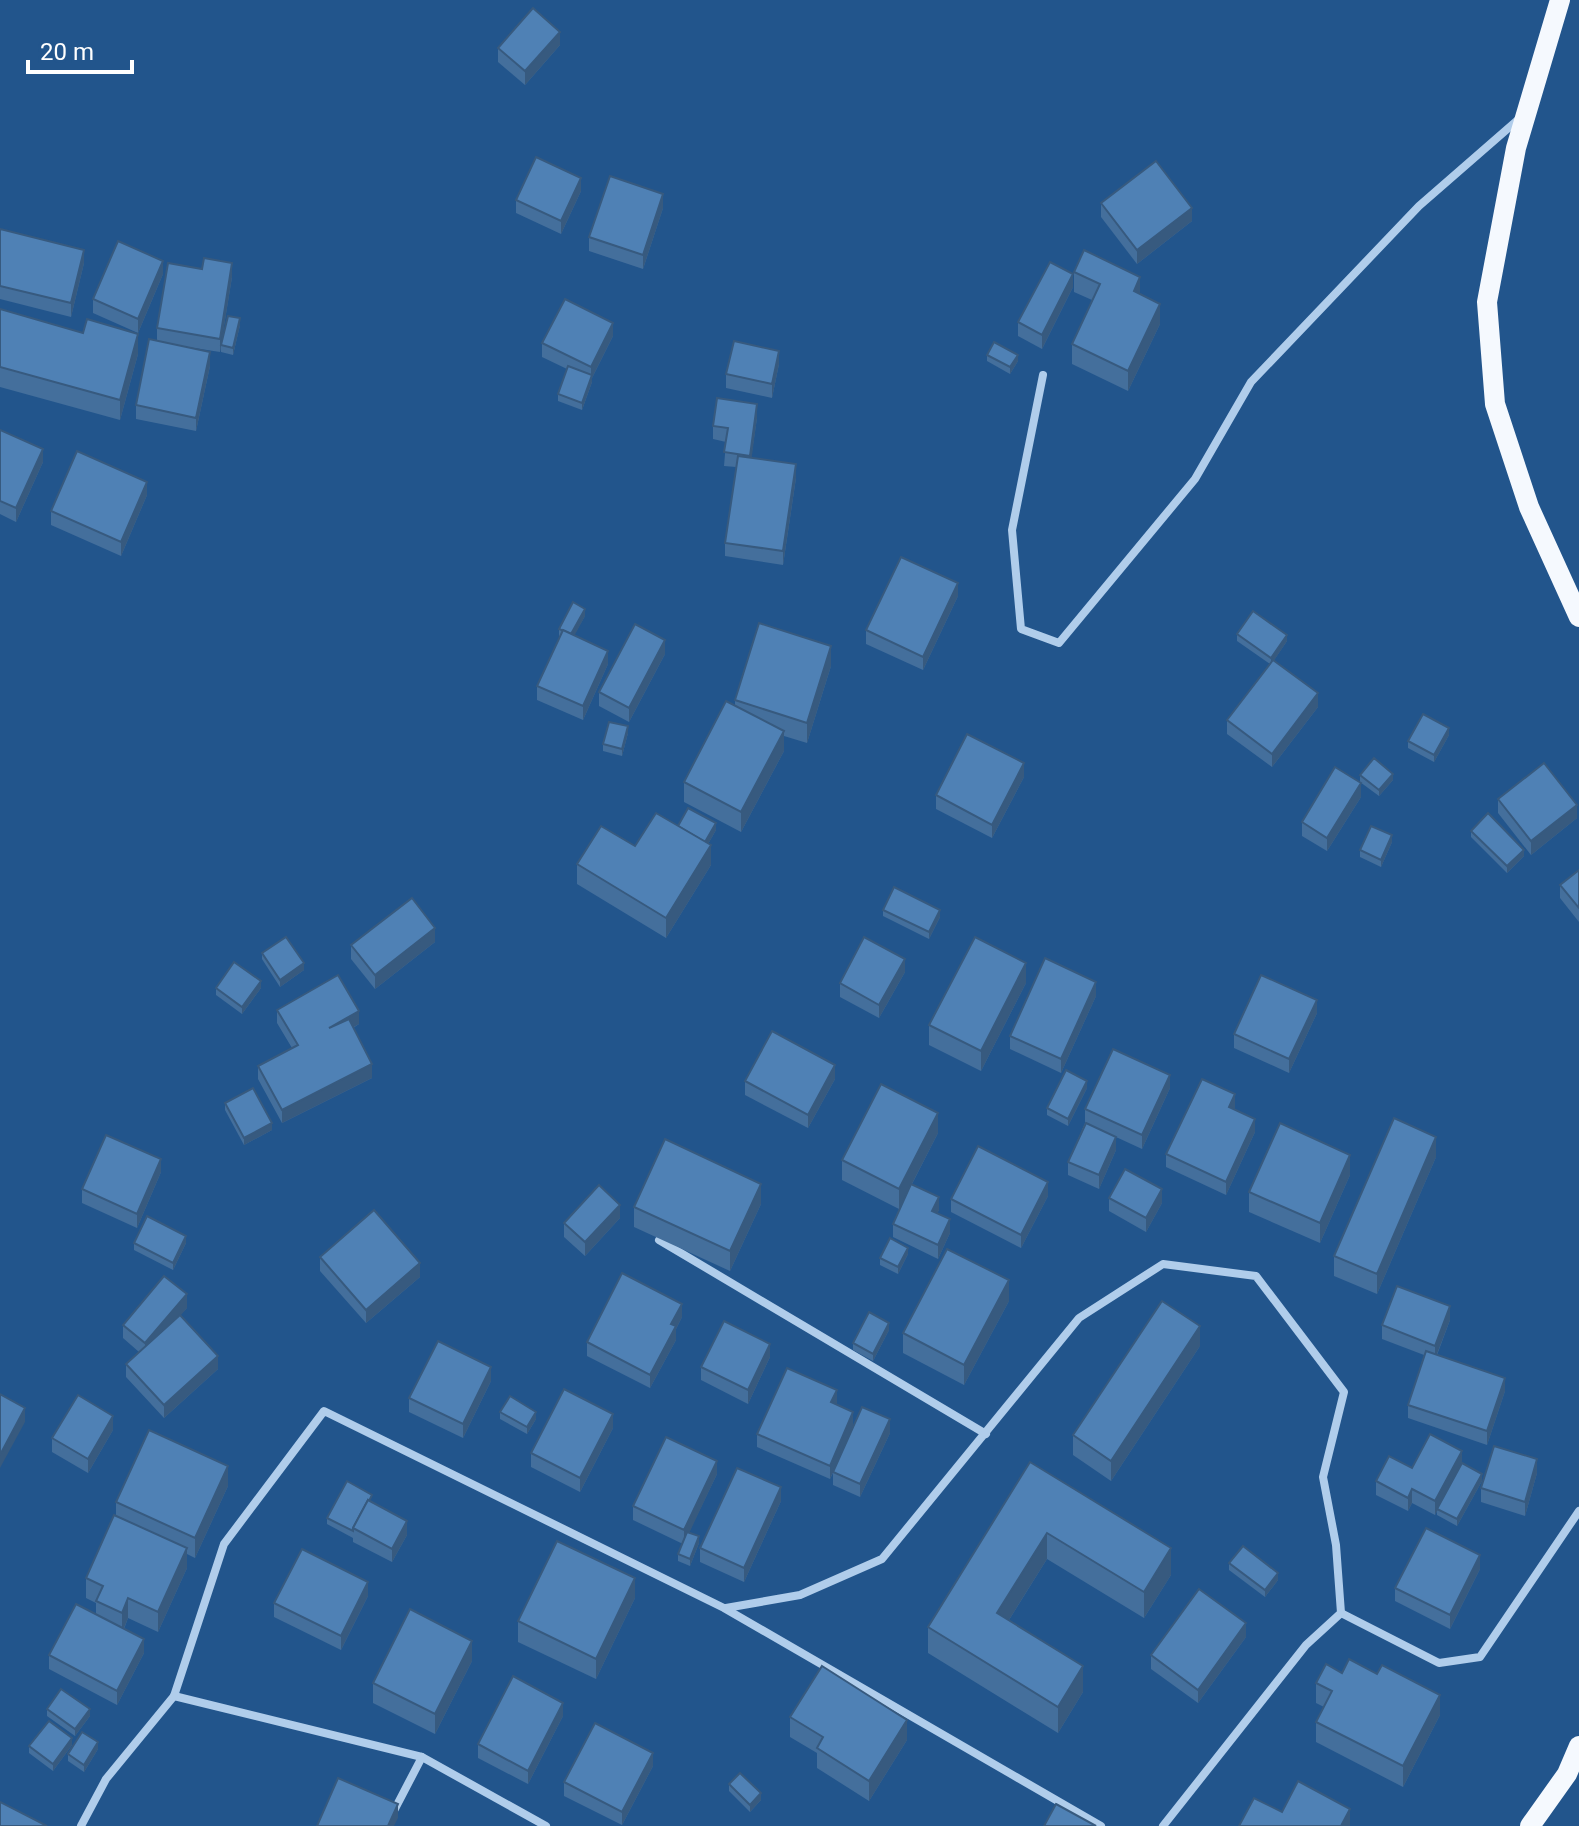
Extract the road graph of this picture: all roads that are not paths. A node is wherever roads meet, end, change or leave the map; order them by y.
1 (1564, 2) edge
2 (1527, 112) junction
3 (1043, 375) dead end
4 (1579, 617) edge
5 (659, 1240) edge
6 (986, 1434) junction
7 (1579, 1511) edge
8 (724, 1608) junction
9 (1341, 1613) junction
10 (174, 1696) junction
11 (1579, 1746) edge
12 (422, 1757) junction
13 (81, 1826) edge
14 (386, 1826) edge
15 (546, 1826) edge
16 (1101, 1826) edge
17 (1163, 1826) edge
18 (1530, 1826) edge

1 - 2 main road
2 - 3 street
2 - 4 main road
5 - 6 street
6 - 8 street
6 - 9 street
7 - 9 street
8 - 10 street
8 - 16 street
9 - 17 street
10 - 12 street
10 - 13 street
11 - 18 main road
12 - 14 street
12 - 15 street

